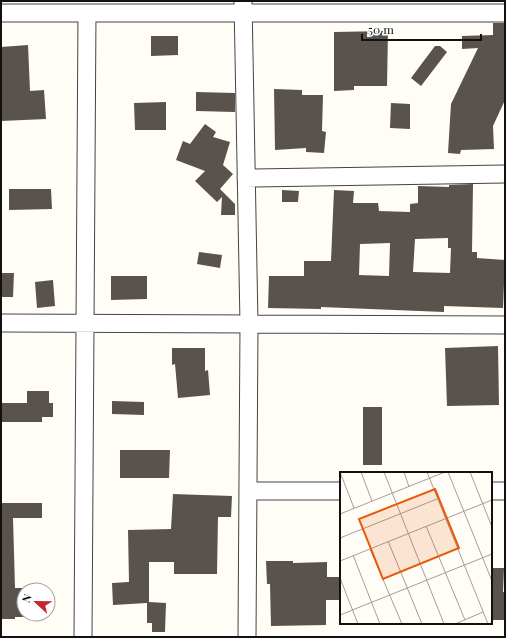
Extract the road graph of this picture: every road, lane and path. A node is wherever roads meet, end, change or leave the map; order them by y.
1 (243, 7) edge
2 (1, 13) edge
3 (87, 13) junction
4 (505, 13) edge
5 (505, 174) edge
6 (246, 178) junction
7 (1, 323) edge
8 (85, 324) junction
9 (249, 324) junction
10 (505, 325) edge
11 (248, 491) junction
12 (340, 491) edge
13 (492, 491) edge
14 (505, 491) edge
15 (83, 637) edge
16 (247, 637) edge

1 - 3 street
1 - 4 street
1 - 6 street
2 - 3 street
3 - 8 street
5 - 6 street
6 - 9 street
7 - 8 street
8 - 9 street
8 - 15 street
9 - 10 street
9 - 11 street
11 - 12 street
11 - 16 street
13 - 14 street

